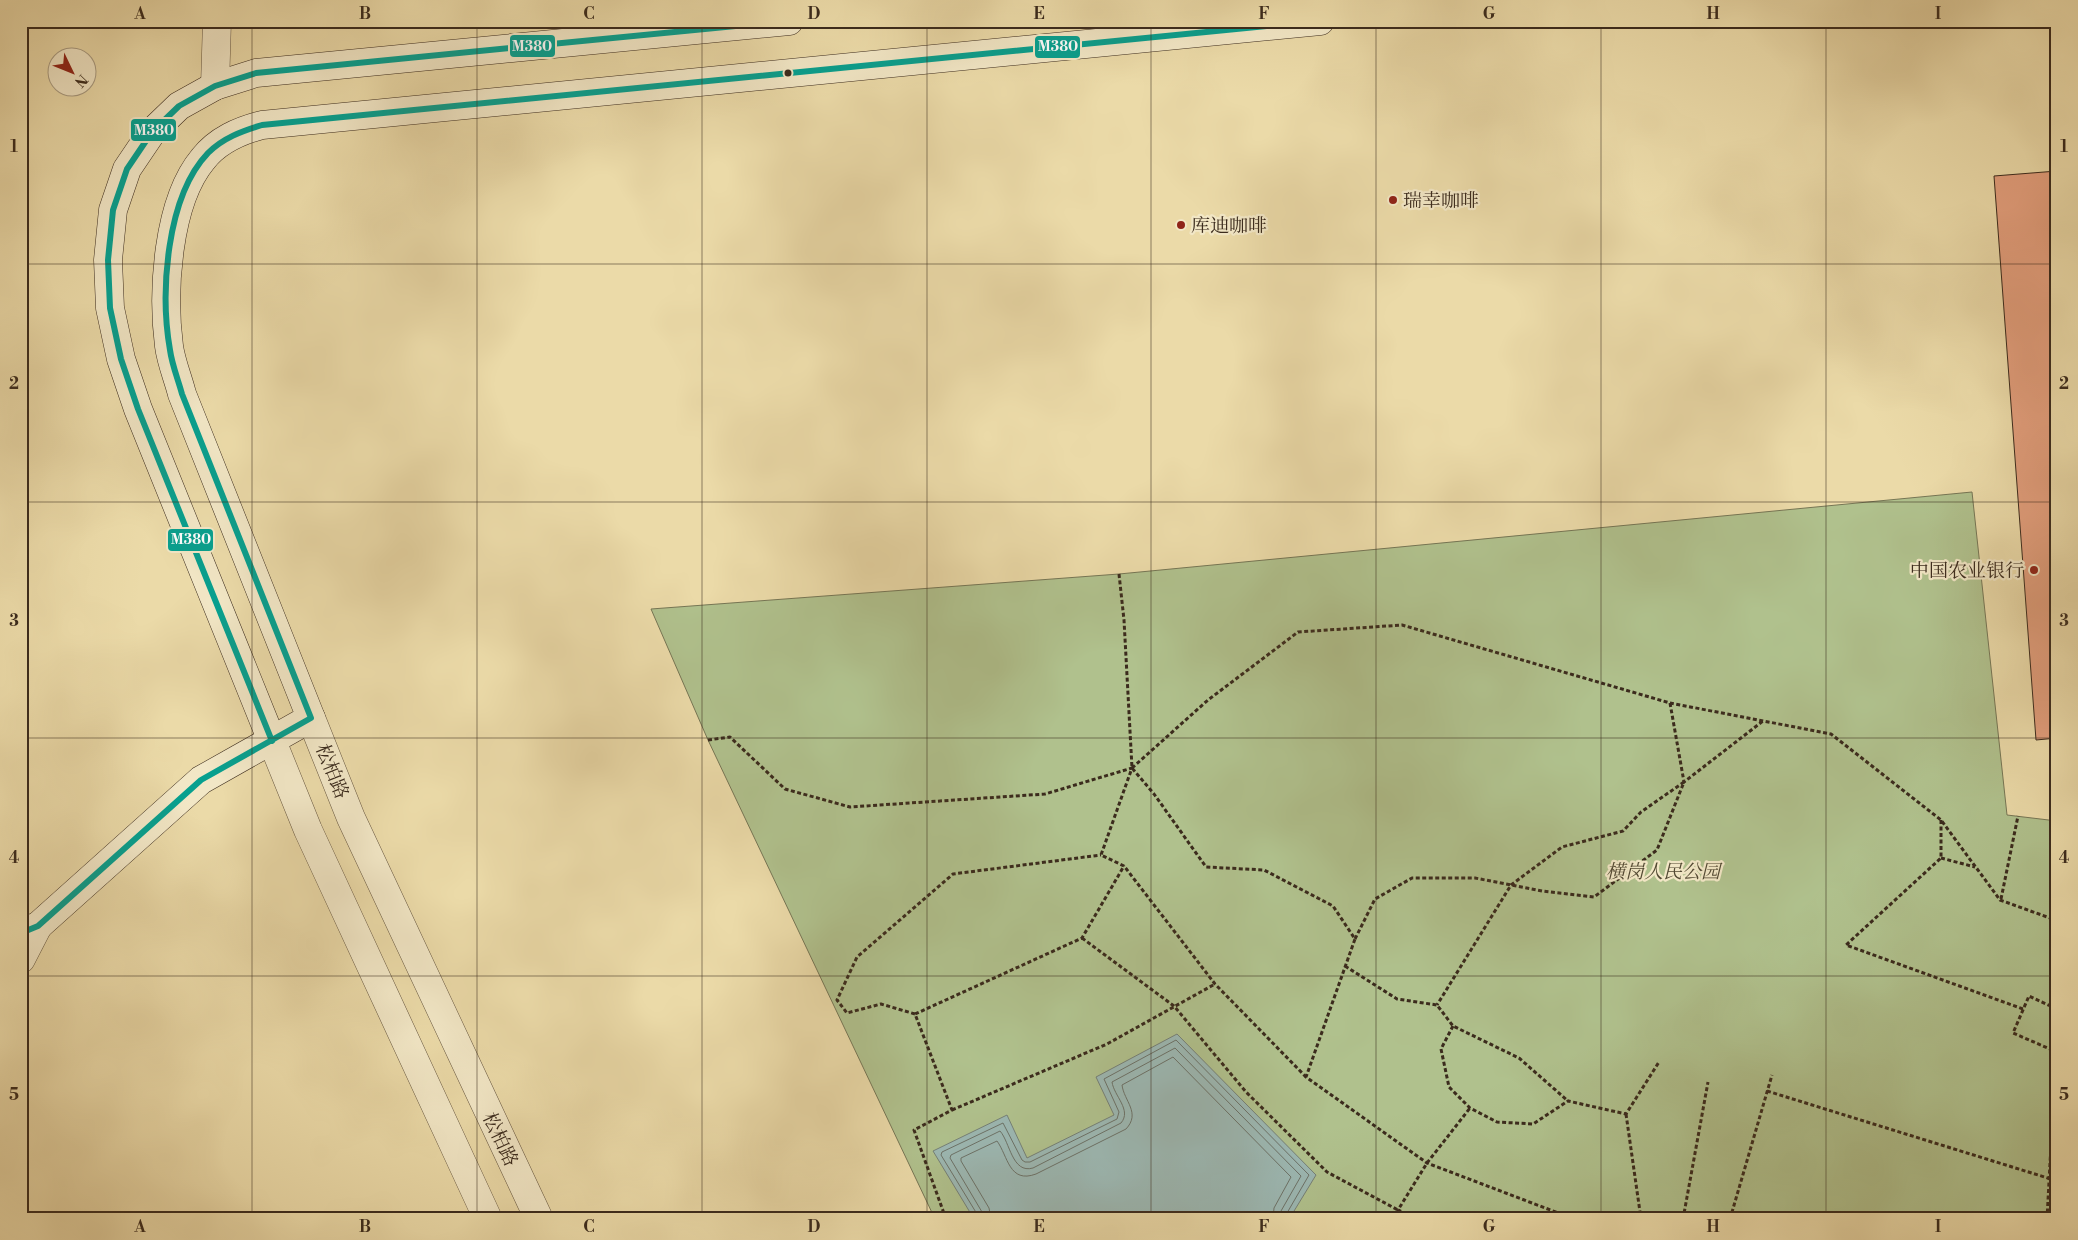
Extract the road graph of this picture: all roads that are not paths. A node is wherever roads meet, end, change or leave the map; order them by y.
1 (218, 21) edge
2 (789, 21) edge
3 (1320, 21) edge
4 (215, 86) junction
5 (311, 718) junction
6 (272, 741) junction
7 (30, 929) edge
8 (21, 959) edge
9 (488, 1219) edge
10 (539, 1219) edge

1 - 4 main road
2 - 4 main road
3 - 5 main road, 松柏路
4 - 6 main road
5 - 6 main road
5 - 10 main road, 松柏路
6 - 7 main road
6 - 9 main road
7 - 8 main road

